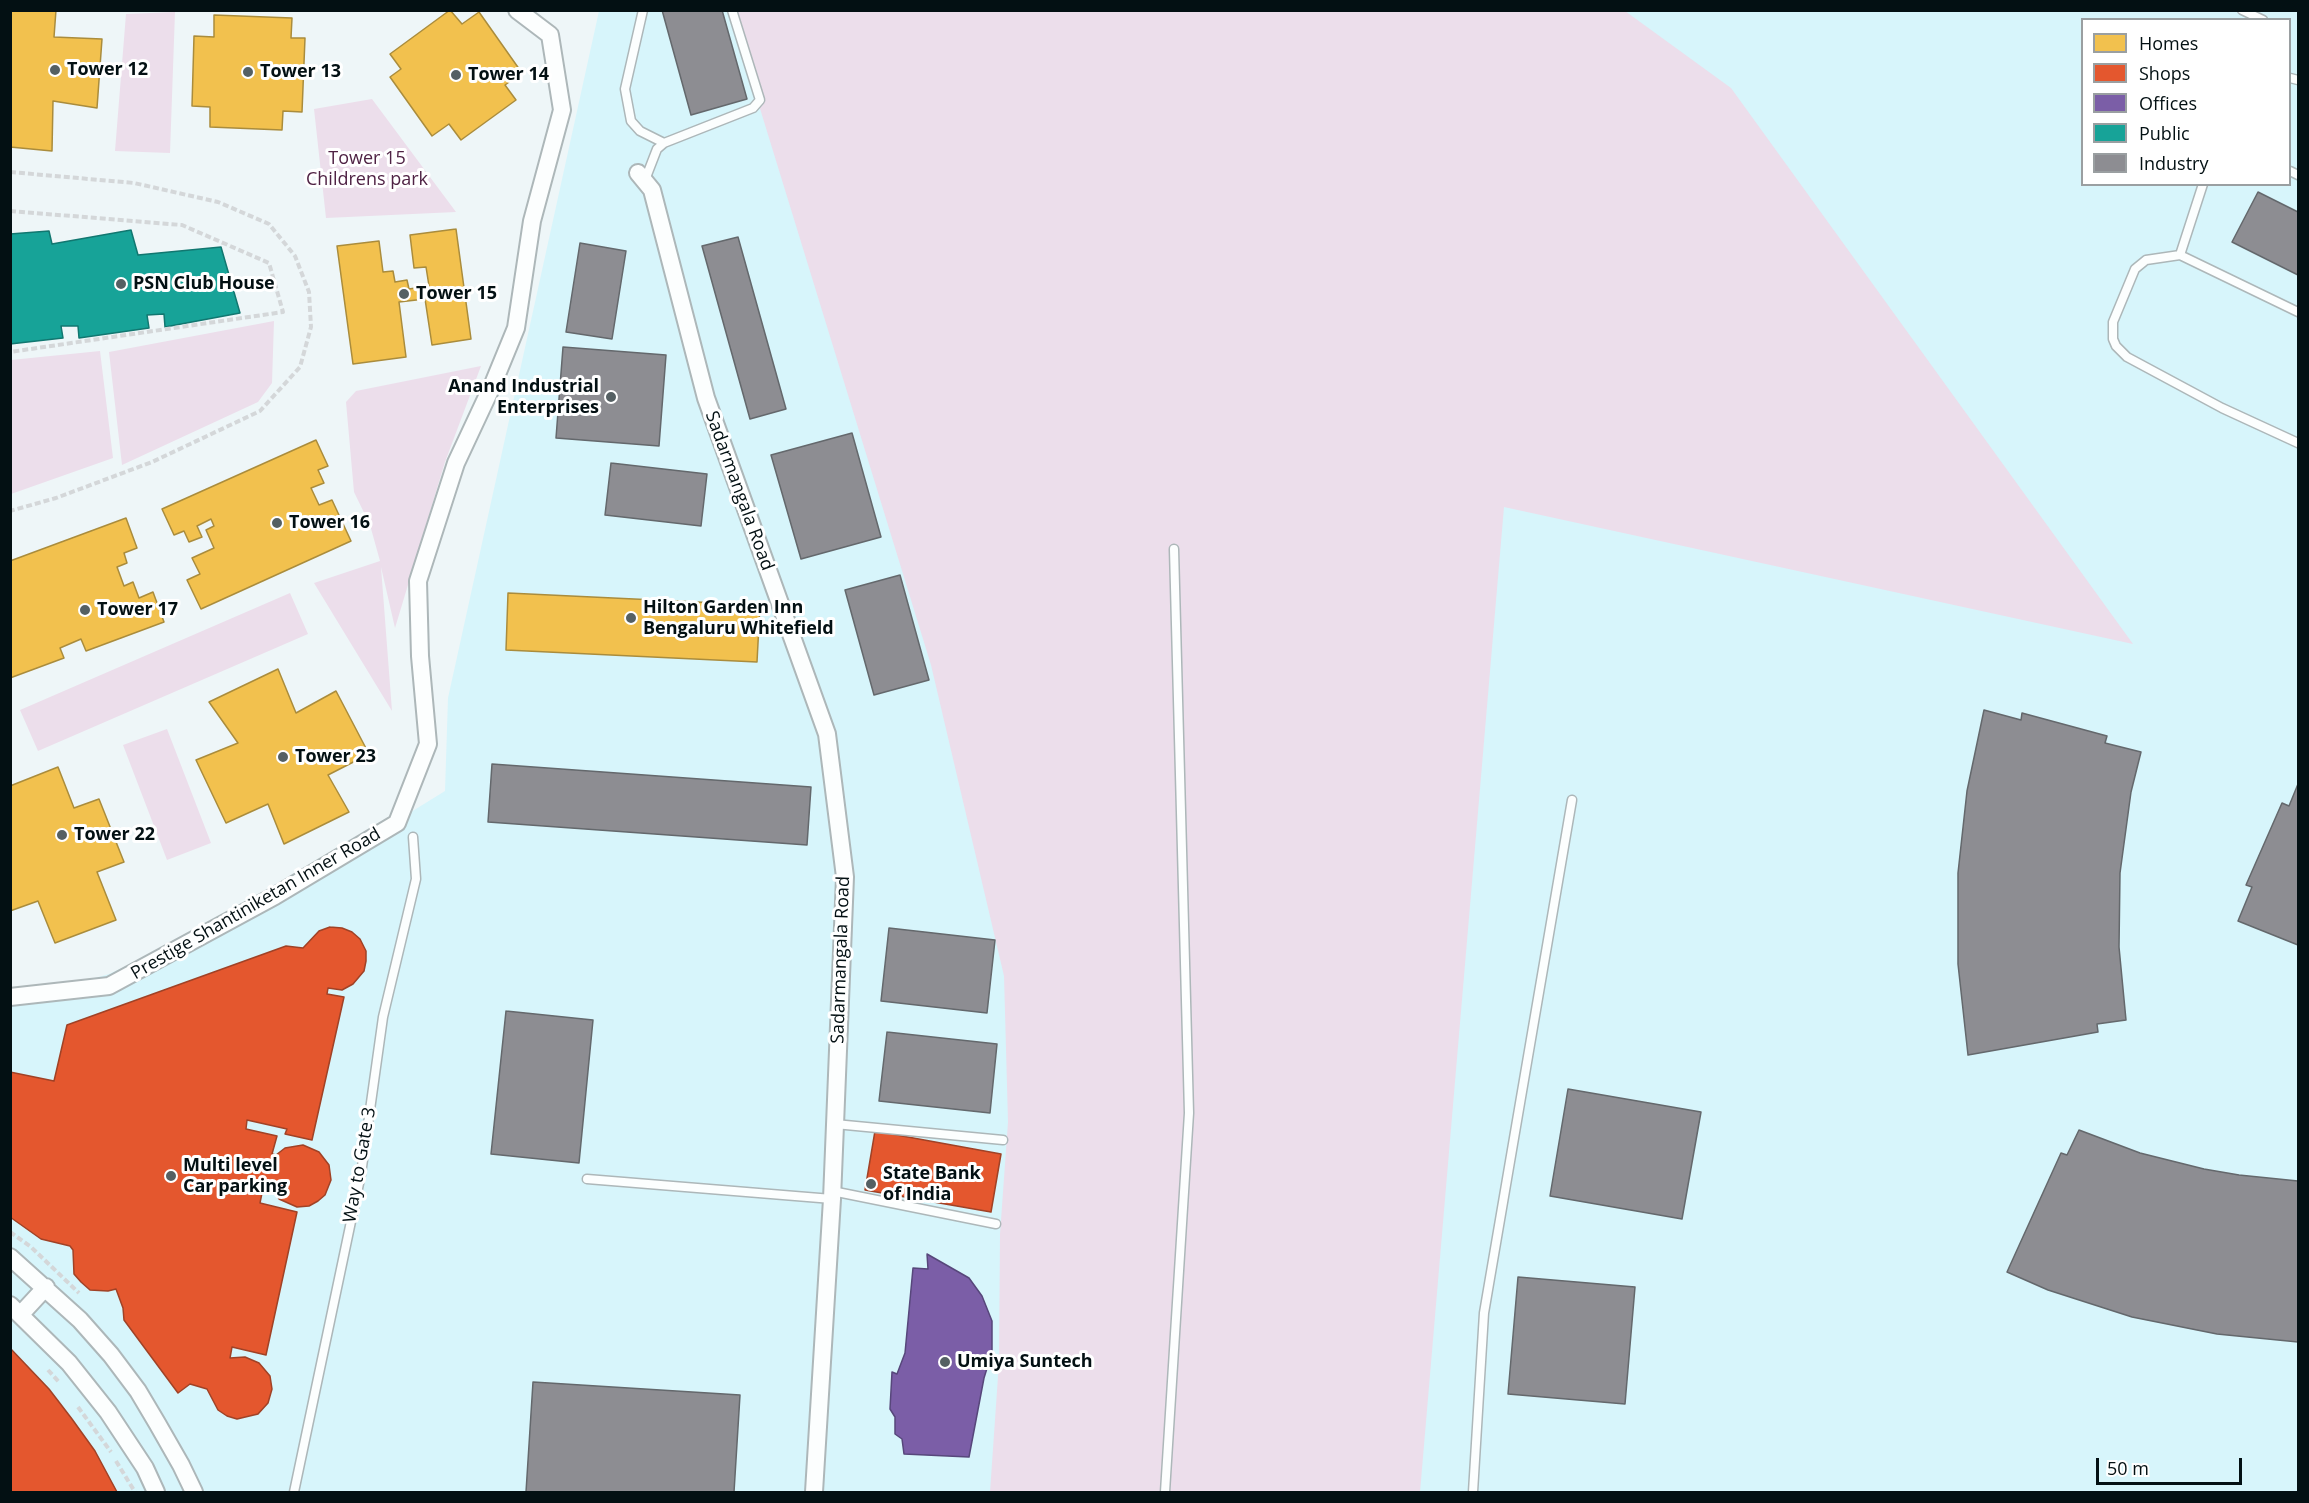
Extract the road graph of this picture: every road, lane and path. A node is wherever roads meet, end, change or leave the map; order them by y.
1 (517, 10) edge
2 (643, 10) edge
3 (732, 10) edge
4 (2242, 10) edge
5 (2259, 18) edge
6 (664, 143) junction
7 (10, 172) edge
8 (641, 177) joint
9 (2202, 186) edge
10 (10, 211) edge
11 (2180, 255) junction
12 (2298, 312) edge
13 (10, 352) edge
14 (2298, 443) edge
15 (10, 511) edge
16 (1174, 549) dead end
17 (1572, 800) dead end
18 (413, 837) dead end
19 (10, 997) edge
20 (835, 1124) junction
21 (1003, 1140) dead end
22 (587, 1179) dead end
23 (832, 1195) junction
24 (996, 1224) dead end
25 (10, 1257) edge
26 (46, 1287) junction
27 (16, 1309) edge
28 (43, 1365) dead end
29 (59, 1382) dead end
30 (74, 1401) dead end
31 (135, 1492) edge
32 (156, 1492) edge
33 (194, 1492) edge
34 (294, 1492) edge
35 (814, 1492) edge
36 (1165, 1492) edge
37 (1473, 1492) edge

1 - 19 street, Prestige Shantiniketan Inner Road
2 - 6 lane
3 - 6 lane
4 - 5 lane
6 - 8 lane
7 - 15 path
8 - 20 street, Sadarmangala Road
9 - 11 lane
10 - 13 path
11 - 12 lane
11 - 14 lane
16 - 36 lane
17 - 37 lane
18 - 34 lane, Way to Gate 3
20 - 21 lane
20 - 23 street, Sadarmangala Road
22 - 23 lane
23 - 24 lane
23 - 35 street, Sadarmangala Road
25 - 26 street
26 - 27 street
26 - 33 street
27 - 32 street
28 - 29 path
30 - 31 path

